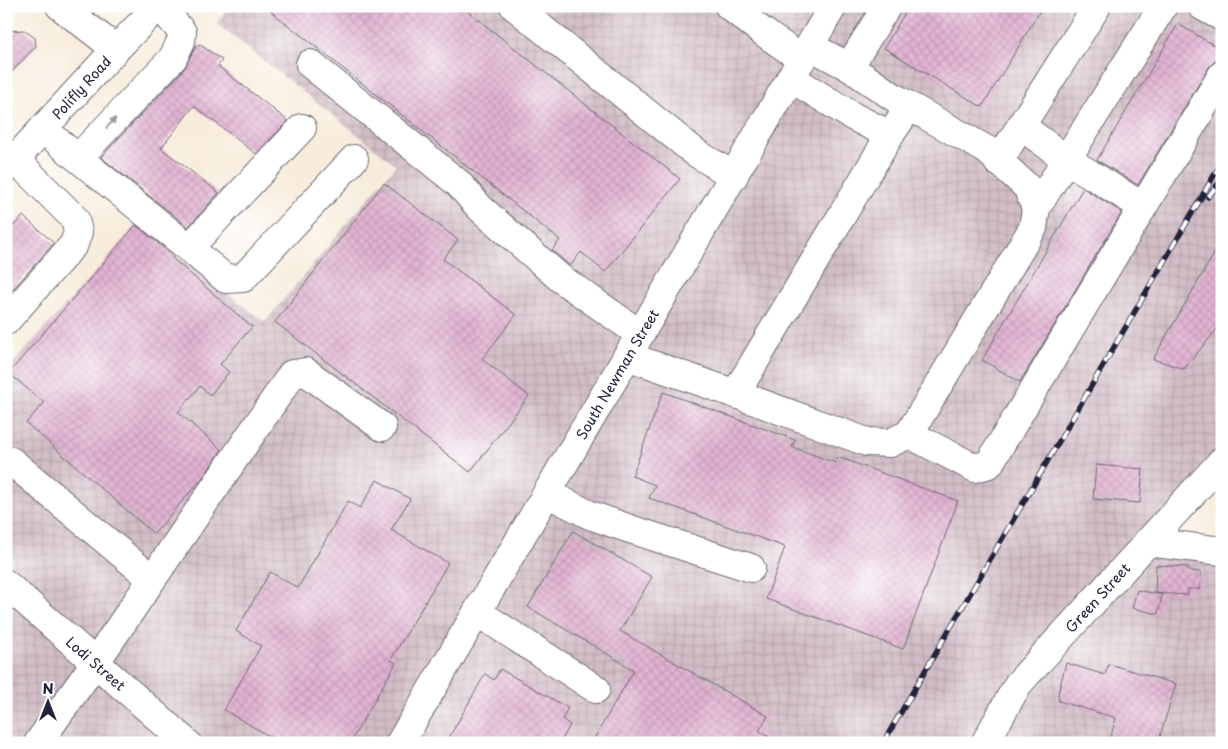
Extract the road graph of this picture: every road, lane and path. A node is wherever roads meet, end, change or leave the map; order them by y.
1 (60, 6) edge
2 (159, 6) edge
3 (514, 6) edge
4 (729, 6) edge
5 (834, 6) edge
6 (887, 6) edge
7 (1097, 6) edge
8 (1163, 6) edge
9 (1202, 6) edge
10 (1222, 17) edge
11 (116, 49) junction
12 (801, 61) junction
13 (310, 64) dead end
14 (849, 67) junction
15 (1222, 75) edge
16 (909, 106) junction
17 (1021, 126) junction
18 (302, 128) dead end
19 (43, 129) junction
20 (890, 135) junction
21 (78, 158) junction
22 (354, 160) dead end
23 (1066, 160) junction
24 (998, 162) junction
25 (11, 164) edge
26 (734, 176) junction
27 (1142, 207) junction
28 (1036, 208) junction
29 (189, 248) junction
30 (6, 321) edge
31 (634, 345) junction
32 (736, 394) junction
33 (382, 427) dead end
34 (909, 434) junction
35 (11, 460) dead end
36 (1222, 461) edge
37 (547, 493) junction
38 (1148, 542) junction
39 (1222, 551) edge
40 (751, 568) dead end
41 (152, 579) junction
42 (6, 584) edge
43 (477, 612) junction
44 (95, 663) junction
45 (596, 689) dead end
46 (38, 743) edge
47 (187, 743) edge
48 (400, 743) edge
49 (985, 743) edge

1 - 11 street
2 - 11 street, Polifly Road
21 -> 2 street
3 - 26 street
4 - 12 street
5 - 12 street, South Newman Street
6 - 14 street
7 - 17 street
8 - 23 street
9 - 10 street
11 - 19 street, Polifly Road
12 - 14 street
12 - 20 street
12 - 26 street, South Newman Street
13 - 31 street
14 - 16 street
15 - 27 street
16 - 20 street
16 - 24 street
17 - 23 street
17 - 24 street
18 - 29 street
19 - 21 street
19 - 25 street, Polifly Road
20 - 32 street
21 - 29 street
22 - 29 street
23 - 27 street
23 - 28 street
24 - 28 street
25 - 30 street
26 - 31 street, South Newman Street
27 - 34 street
28 - 34 street
31 - 32 street
31 - 37 street, South Newman Street
32 - 34 street
33 - 41 street
35 - 41 street
36 - 38 street, Green Street
37 - 40 street
37 - 43 street, South Newman Street
38 - 39 street
38 - 49 street, Green Street
41 - 44 street
42 - 44 street, Lodi Street
43 - 45 street
43 - 48 street, South Newman Street
44 - 46 street
44 - 47 street, Lodi Street

